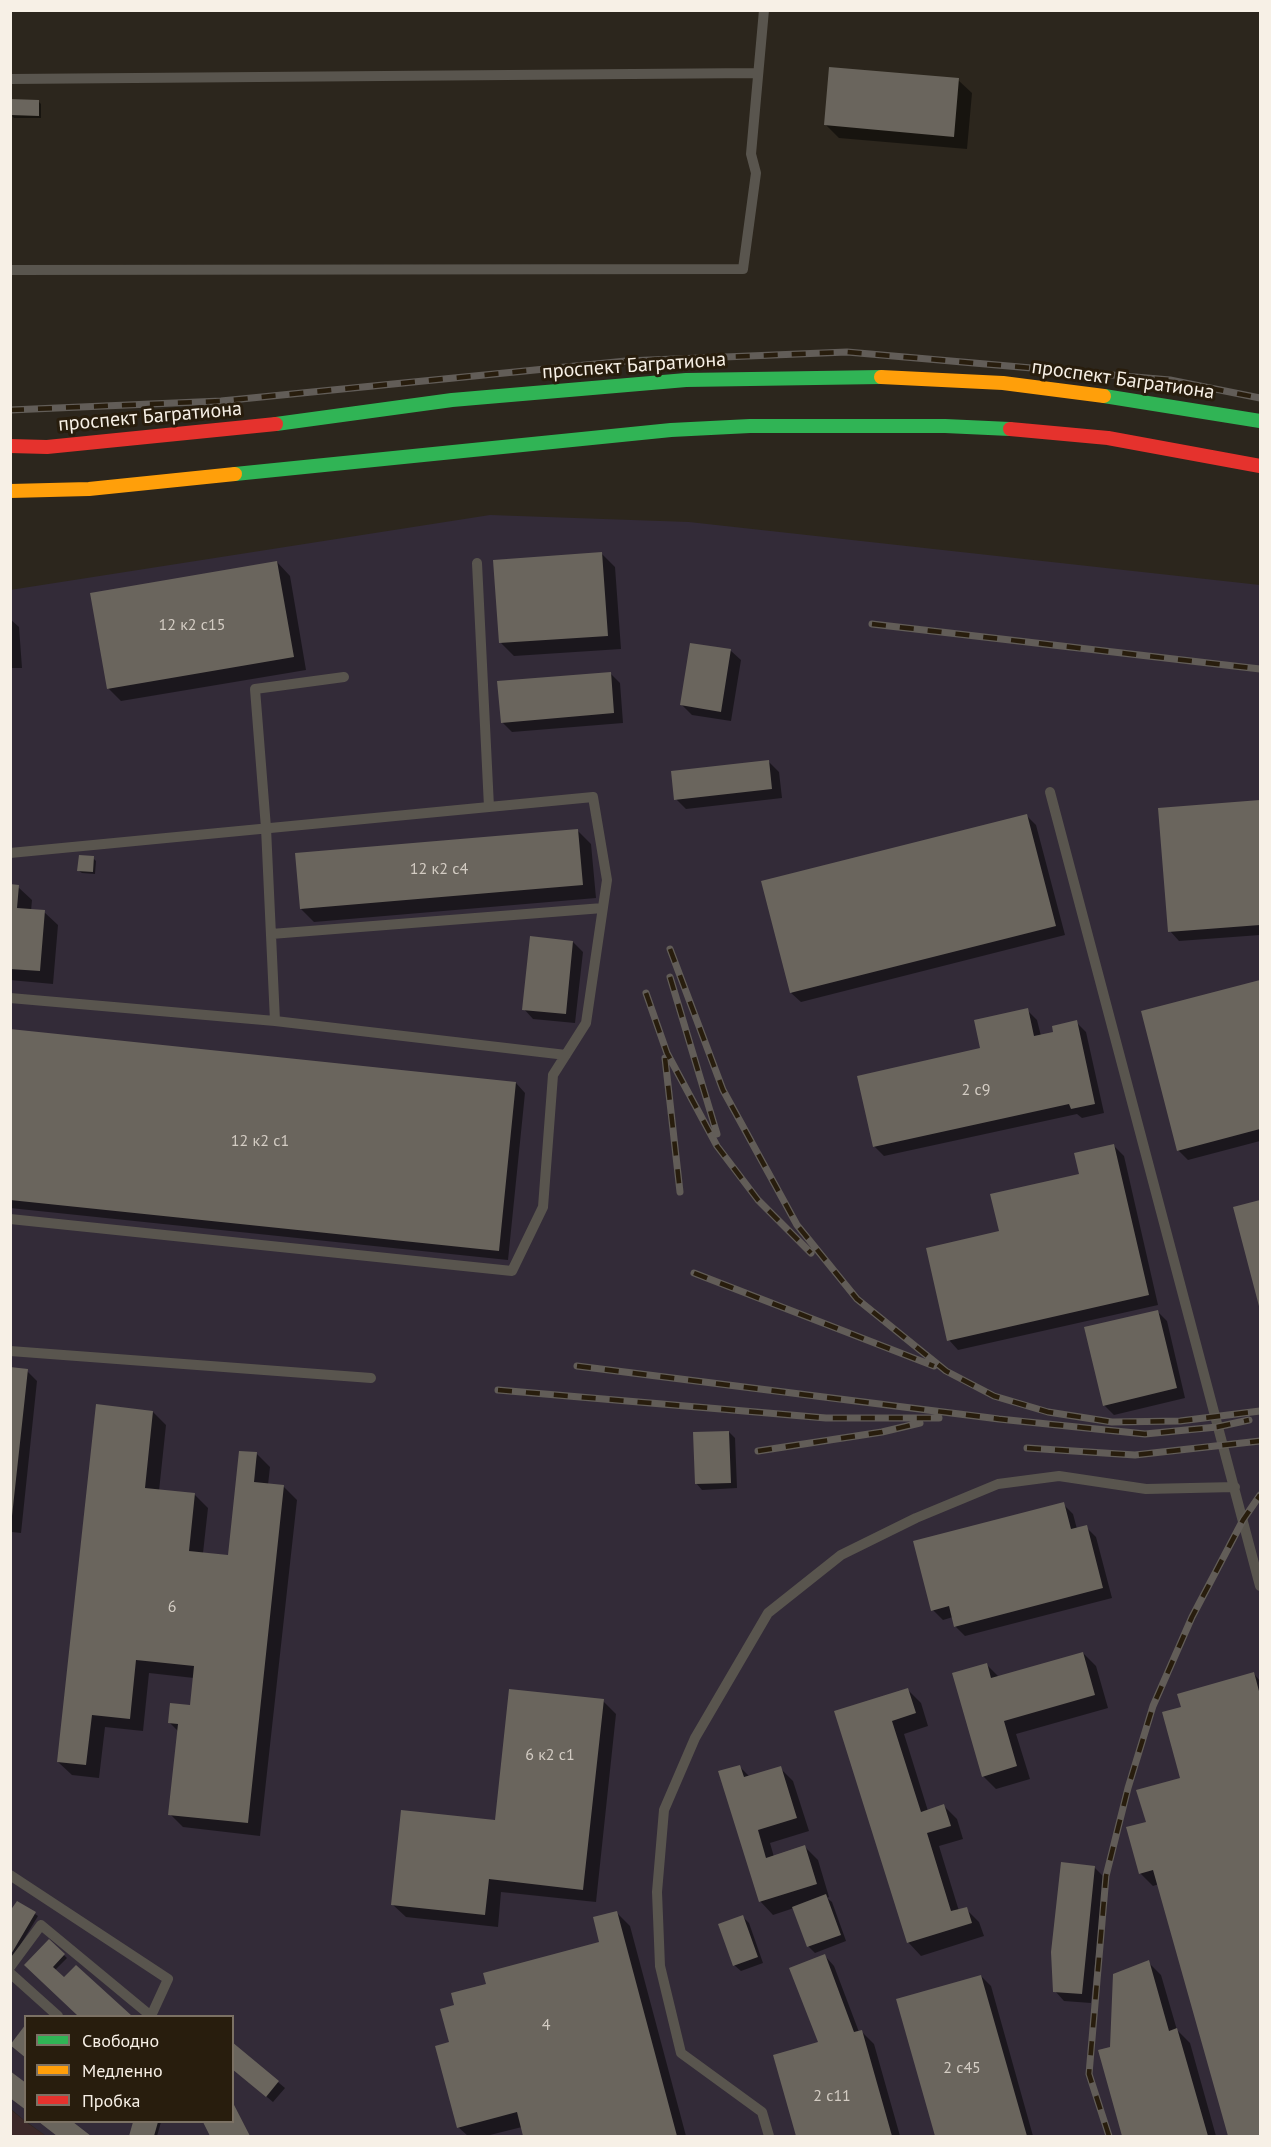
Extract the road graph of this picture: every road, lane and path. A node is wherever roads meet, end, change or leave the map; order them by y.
1 (764, 10) edge
2 (757, 73) junction
3 (10, 79) edge
4 (10, 270) edge
5 (1260, 421) edge
6 (10, 446) edge
7 (1260, 466) edge
8 (89, 489) junction
9 (10, 491) edge
10 (10, 502) edge
11 (477, 563) dead end
12 (344, 677) dead end
13 (1050, 792) dead end
14 (489, 807) junction
15 (266, 828) junction
16 (10, 853) edge
17 (603, 908) junction
18 (271, 934) junction
19 (10, 998) edge
20 (275, 1021) junction
21 (566, 1055) junction
22 (10, 1219) edge
23 (10, 1351) edge
24 (371, 1378) dead end
25 (1235, 1487) junction
26 (1260, 1586) edge
27 (10, 1875) edge
28 (10, 1967) edge
29 (10, 1973) edge
30 (57, 2015) edge
31 (150, 2015) edge
32 (151, 2015) edge
33 (769, 2136) edge

1 - 2 lane
2 - 3 lane
2 - 4 lane
5 - 6 main road, проспект Багратиона
7 - 8 main road
8 - 9 main road
8 - 10 main road
11 - 14 lane
12 - 15 lane
13 - 25 lane
14 - 15 lane
14 - 17 lane
15 - 16 lane
15 - 18 lane
17 - 18 lane
17 - 21 lane
18 - 20 lane
19 - 20 lane
20 - 21 lane
21 - 22 lane
23 - 24 lane
25 - 26 lane
25 - 33 lane
27 - 32 lane
28 - 31 lane
29 - 30 lane

